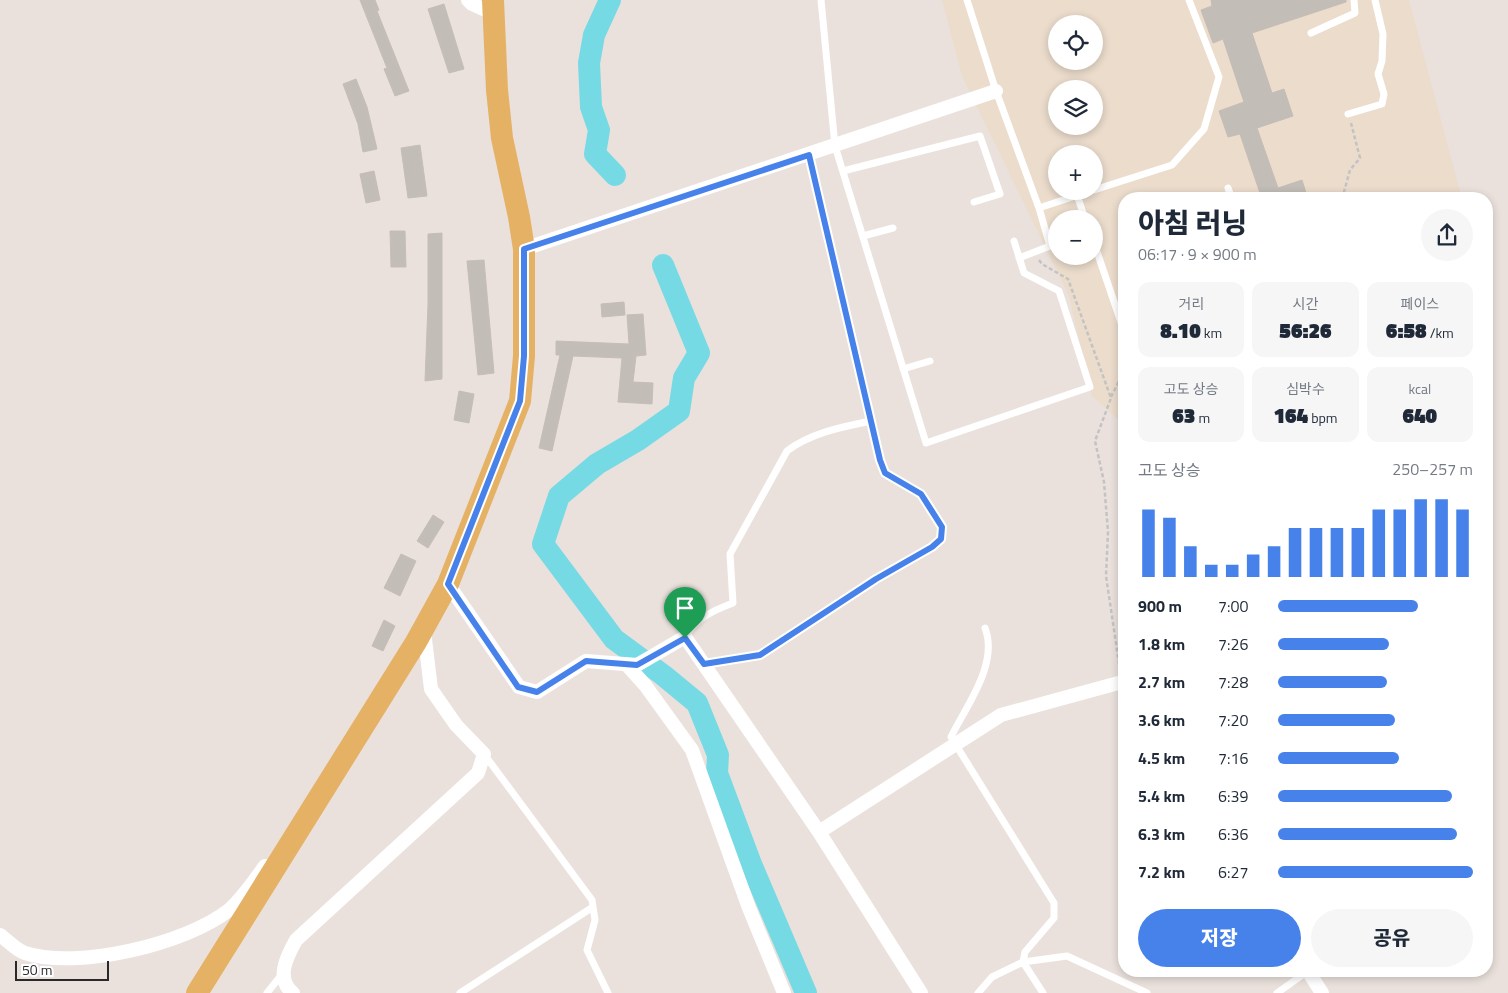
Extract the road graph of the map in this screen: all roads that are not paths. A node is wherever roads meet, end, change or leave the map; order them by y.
1 (468, 0) edge
2 (821, 0) edge
3 (967, 0) edge
4 (1189, 0) edge
5 (1354, 0) edge
6 (1375, 0) edge
7 (493, 7) edge
8 (1311, 33) dead end
9 (996, 91) junction
10 (1348, 114) road end
11 (835, 146) junction
12 (809, 155) junction
13 (843, 171) junction
14 (1103, 187) edge
15 (1228, 188) dead end
16 (1229, 192) edge
17 (1062, 200) edge
18 (974, 202) dead end
19 (1039, 208) junction
20 (893, 228) dead end
21 (863, 236) junction
22 (1014, 242) dead end
23 (524, 249) junction
24 (1019, 258) junction
25 (1102, 265) edge
26 (1118, 313) edge
27 (930, 361) dead end
28 (903, 369) junction
29 (871, 421) junction
30 (448, 584) junction
31 (424, 627) junction
32 (985, 628) dead end
33 (685, 638) junction
34 (704, 664) junction
35 (631, 665) junction
36 (1118, 684) edge
37 (955, 745) junction
38 (484, 754) junction
39 (312, 806) junction
40 (819, 832) junction
41 (593, 907) junction
42 (0, 935) edge
43 (1024, 962) junction
44 (283, 972) junction
45 (1300, 977) edge
46 (1312, 977) edge
47 (781, 992) edge
48 (198, 993) edge
49 (268, 993) edge
50 (293, 993) edge
51 (460, 993) edge
52 (608, 993) edge
53 (921, 993) edge
54 (978, 993) edge
55 (1043, 993) edge
56 (1146, 993) edge
57 (1277, 993) edge
58 (1322, 993) edge

1 - 7 street
2 - 11 lane
3 - 9 lane
4 - 14 lane
5 - 8 lane
6 - 10 lane
7 - 23 main road
9 - 11 street
9 - 19 lane
11 - 12 street
11 - 13 lane
12 - 23 street
12 - 29 lane
13 - 18 lane
13 - 21 lane
15 - 16 lane
17 - 19 lane
19 - 24 lane
20 - 21 lane
21 - 28 lane
22 - 24 lane
23 - 30 main road
24 - 28 lane
25 - 26 lane
27 - 28 lane
29 - 33 lane
29 - 34 lane
30 - 31 main road
30 - 35 street
31 - 38 street
31 - 39 main road
32 - 37 lane
33 - 34 street
33 - 35 street
34 - 40 street
35 - 47 street
36 - 37 street
37 - 40 street
37 - 43 lane
38 - 41 lane
38 - 44 street
39 - 42 street
39 - 48 main road
40 - 53 street
41 - 51 lane
41 - 52 lane
43 - 54 lane
43 - 55 lane
43 - 56 lane
44 - 49 lane
44 - 50 street
45 - 57 lane
46 - 58 street

